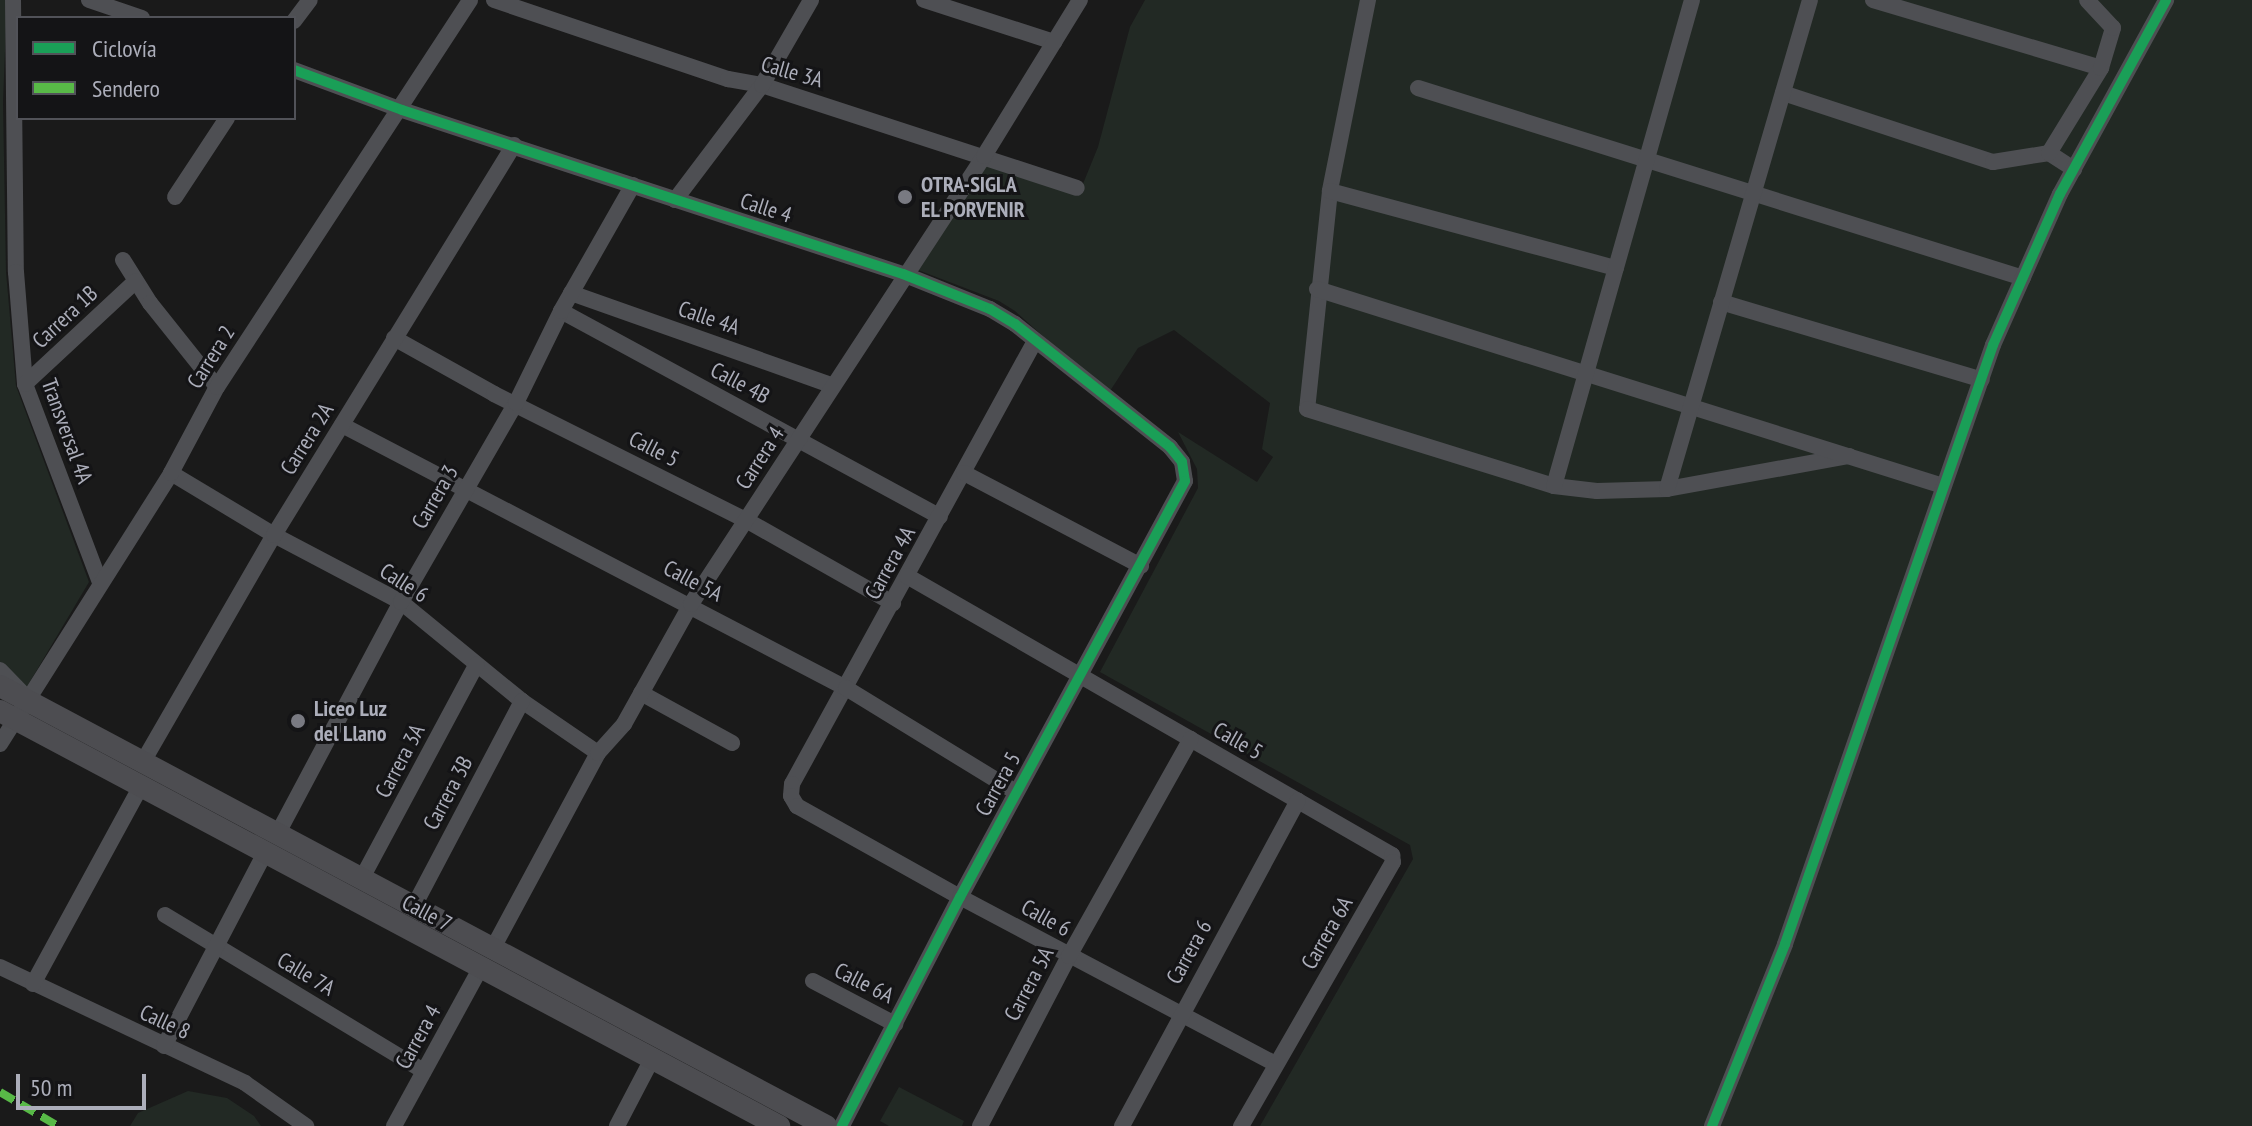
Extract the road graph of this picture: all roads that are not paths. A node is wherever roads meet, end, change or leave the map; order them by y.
1 (13, 0) edge
2 (89, 0) edge
3 (310, 0) edge
4 (470, 0) edge
5 (494, 0) edge
6 (811, 0) edge
7 (924, 0) edge
8 (1080, 0) edge
9 (1368, 0) edge
10 (1692, 0) edge
11 (1810, 0) edge
12 (1873, 0) edge
13 (2087, 0) edge
14 (2166, 0) edge
15 (110, 13) edge
16 (296, 18) edge
17 (1054, 42) junction
18 (2101, 68) junction
19 (296, 71) edge
20 (762, 85) junction
21 (1418, 88) dead end
22 (1783, 93) junction
23 (402, 110) junction
24 (226, 120) edge
25 (514, 145) junction
26 (2049, 153) junction
27 (984, 156) junction
28 (1647, 160) junction
29 (2074, 169) junction
30 (633, 185) junction
31 (1077, 188) dead end
32 (1330, 191) junction
33 (1753, 193) junction
34 (175, 197) dead end
35 (675, 200) junction
36 (123, 260) dead end
37 (1616, 268) junction
38 (903, 274) junction
39 (2023, 278) junction
40 (136, 281) junction
41 (1317, 289) junction
42 (571, 293) junction
43 (1721, 302) junction
44 (561, 311) junction
45 (394, 338) junction
46 (1035, 341) junction
47 (1588, 374) junction
48 (1982, 380) junction
49 (25, 384) junction
50 (831, 385) junction
51 (217, 387) junction
52 (516, 403) junction
53 (1693, 407) junction
54 (342, 425) junction
55 (799, 439) junction
56 (1849, 456) junction
57 (1182, 462) joint
58 (171, 473) junction
59 (964, 473) junction
60 (1554, 486) junction
61 (1943, 486) junction
62 (465, 488) junction
63 (1667, 489) junction
64 (940, 517) junction
65 (746, 520) junction
66 (274, 535) junction
67 (1141, 566) junction
68 (907, 576) junction
69 (100, 583) junction
70 (401, 602) junction
71 (893, 603) junction
72 (691, 604) junction
73 (476, 665) junction
74 (0, 670) edge
75 (1080, 677) junction
76 (0, 686) edge
77 (846, 688) junction
78 (641, 693) junction
79 (28, 699) junction
80 (522, 701) junction
81 (8, 715) edge
82 (1191, 739) junction
83 (732, 743) dead end
84 (0, 744) edge
85 (598, 753) junction
86 (144, 760) junction
87 (141, 786) junction
88 (1016, 792) junction
89 (1298, 800) junction
90 (797, 806) joint
91 (278, 833) junction
92 (264, 855) junction
93 (362, 878) junction
94 (960, 897) junction
95 (414, 906) junction
96 (165, 915) dead end
97 (217, 946) junction
98 (493, 948) junction
99 (1069, 956) junction
100 (0, 967) edge
101 (480, 969) junction
102 (813, 981) dead end
103 (33, 984) junction
104 (1179, 1016) junction
105 (895, 1024) junction
106 (164, 1046) junction
107 (652, 1059) junction
108 (1276, 1064) junction
109 (424, 1071) junction
110 (306, 1126) edge
111 (394, 1126) edge
112 (617, 1126) edge
113 (779, 1126) edge
114 (826, 1126) edge
115 (842, 1126) edge
116 (980, 1126) edge
117 (1122, 1126) edge
118 (1241, 1126) edge
119 (1712, 1126) edge

1 - 49 street, Transversal 4A
2 - 15 street
3 - 16 street
4 - 23 street, Carrera 2
5 - 20 street, Calle 3A
6 - 20 street
7 - 17 street
8 - 17 street, Carrera 4
9 - 32 street
10 - 28 street
11 - 22 street
12 - 18 street
13 - 18 street
14 - 29 street
17 - 27 street, Carrera 4
18 - 26 street
19 - 23 street, Calle 4
20 - 27 street, Calle 3A
20 - 35 street
21 - 28 street
22 - 26 street
22 - 33 street
23 - 25 street, Calle 4
23 - 51 street, Carrera 2
24 - 34 street
25 - 30 street, Calle 4
25 - 45 street, Carrera 2A
26 - 29 street
27 - 31 street, Calle 3A
27 - 38 street, Carrera 4
28 - 33 street
28 - 37 street
29 - 39 street
30 - 35 street, Calle 4
30 - 42 street, Carrera 3
32 - 37 street
32 - 41 street
33 - 39 street
33 - 43 street
35 - 38 street, Calle 4
36 - 40 street
37 - 47 street
38 - 46 street, Calle 4
38 - 50 street, Carrera 4
39 - 48 street
40 - 49 street, Carrera 1B
40 - 51 street
41 - 47 street
41 - 60 street
42 - 44 street, Carrera 3
42 - 50 street, Calle 4A
43 - 48 street
43 - 53 street
44 - 52 street, Carrera 3
44 - 55 street, Calle 4B
45 - 52 street, Calle 5
45 - 54 street, Carrera 2A
46 - 57 street, Calle 4
46 - 59 street, Carrera 4A
47 - 53 street
47 - 60 street
48 - 61 street
49 - 69 street, Transversal 4A
50 - 55 street, Carrera 4
51 - 58 street, Carrera 2
52 - 62 street, Carrera 3
52 - 65 street, Calle 5
53 - 56 street
53 - 63 street
54 - 62 street, Calle 5A
54 - 66 street, Carrera 2A
55 - 64 street, Calle 4B
55 - 65 street, Carrera 4
56 - 61 street
56 - 63 street
57 - 67 street, Carrera 5
58 - 66 street, Calle 6
58 - 69 street, Carrera 2
59 - 64 street, Carrera 4A
59 - 67 street
60 - 63 street
61 - 119 street
62 - 70 street, Carrera 3
62 - 72 street, Calle 5A
64 - 68 street, Carrera 4A
65 - 71 street, Calle 5
65 - 72 street, Carrera 4
66 - 70 street, Calle 6
66 - 86 street, Carrera 2A
67 - 75 street, Carrera 5
68 - 71 street, Carrera 4A
68 - 75 street, Calle 5
69 - 79 street, Carrera 2
70 - 73 street, Calle 6
70 - 91 street, Carrera 3
71 - 77 street, Carrera 4A
72 - 77 street, Calle 5A
72 - 78 street, Carrera 4
73 - 80 street, Calle 6
73 - 93 street, Carrera 3A
74 - 79 street
75 - 82 street, Calle 5
75 - 88 street, Carrera 5
76 - 79 main road, Calle 7
77 - 88 street, Calle 5A
77 - 90 street, Carrera 4A
78 - 83 street
78 - 85 street, Carrera 4
79 - 81 street, Carrera 2
79 - 86 main road, Calle 7
80 - 85 street, Calle 6
80 - 95 street, Carrera 3B
81 - 84 street, Carrera 2
81 - 87 main road, Calle 7
82 - 89 street, Calle 5
82 - 99 street, Carrera 5A
85 - 98 street, Carrera 4
86 - 91 main road, Calle 7
87 - 92 main road, Calle 7
87 - 103 street
88 - 94 street, Carrera 5
89 - 104 street, Carrera 6
89 - 108 street, Carrera 6A
90 - 94 street, Calle 6
91 - 93 main road, Calle 7
92 - 97 street
92 - 101 main road, Calle 7
93 - 95 main road, Calle 7
94 - 99 street, Calle 6
94 - 105 street, Carrera 5
95 - 98 main road, Calle 7
96 - 97 street, Calle 7A
97 - 106 street
97 - 109 street, Calle 7A
98 - 114 main road, Calle 7
99 - 104 street, Calle 6
99 - 116 street, Carrera 5A
100 - 103 street, Calle 8
101 - 107 main road, Calle 7
101 - 109 street, Carrera 4
102 - 105 street, Calle 6A
103 - 106 street, Calle 8
104 - 108 street, Calle 6
104 - 117 street, Carrera 6
105 - 115 street, Carrera 5
106 - 110 street, Calle 8
107 - 112 street
107 - 113 main road, Calle 7
108 - 118 street, Carrera 6A
109 - 111 street, Carrera 4

